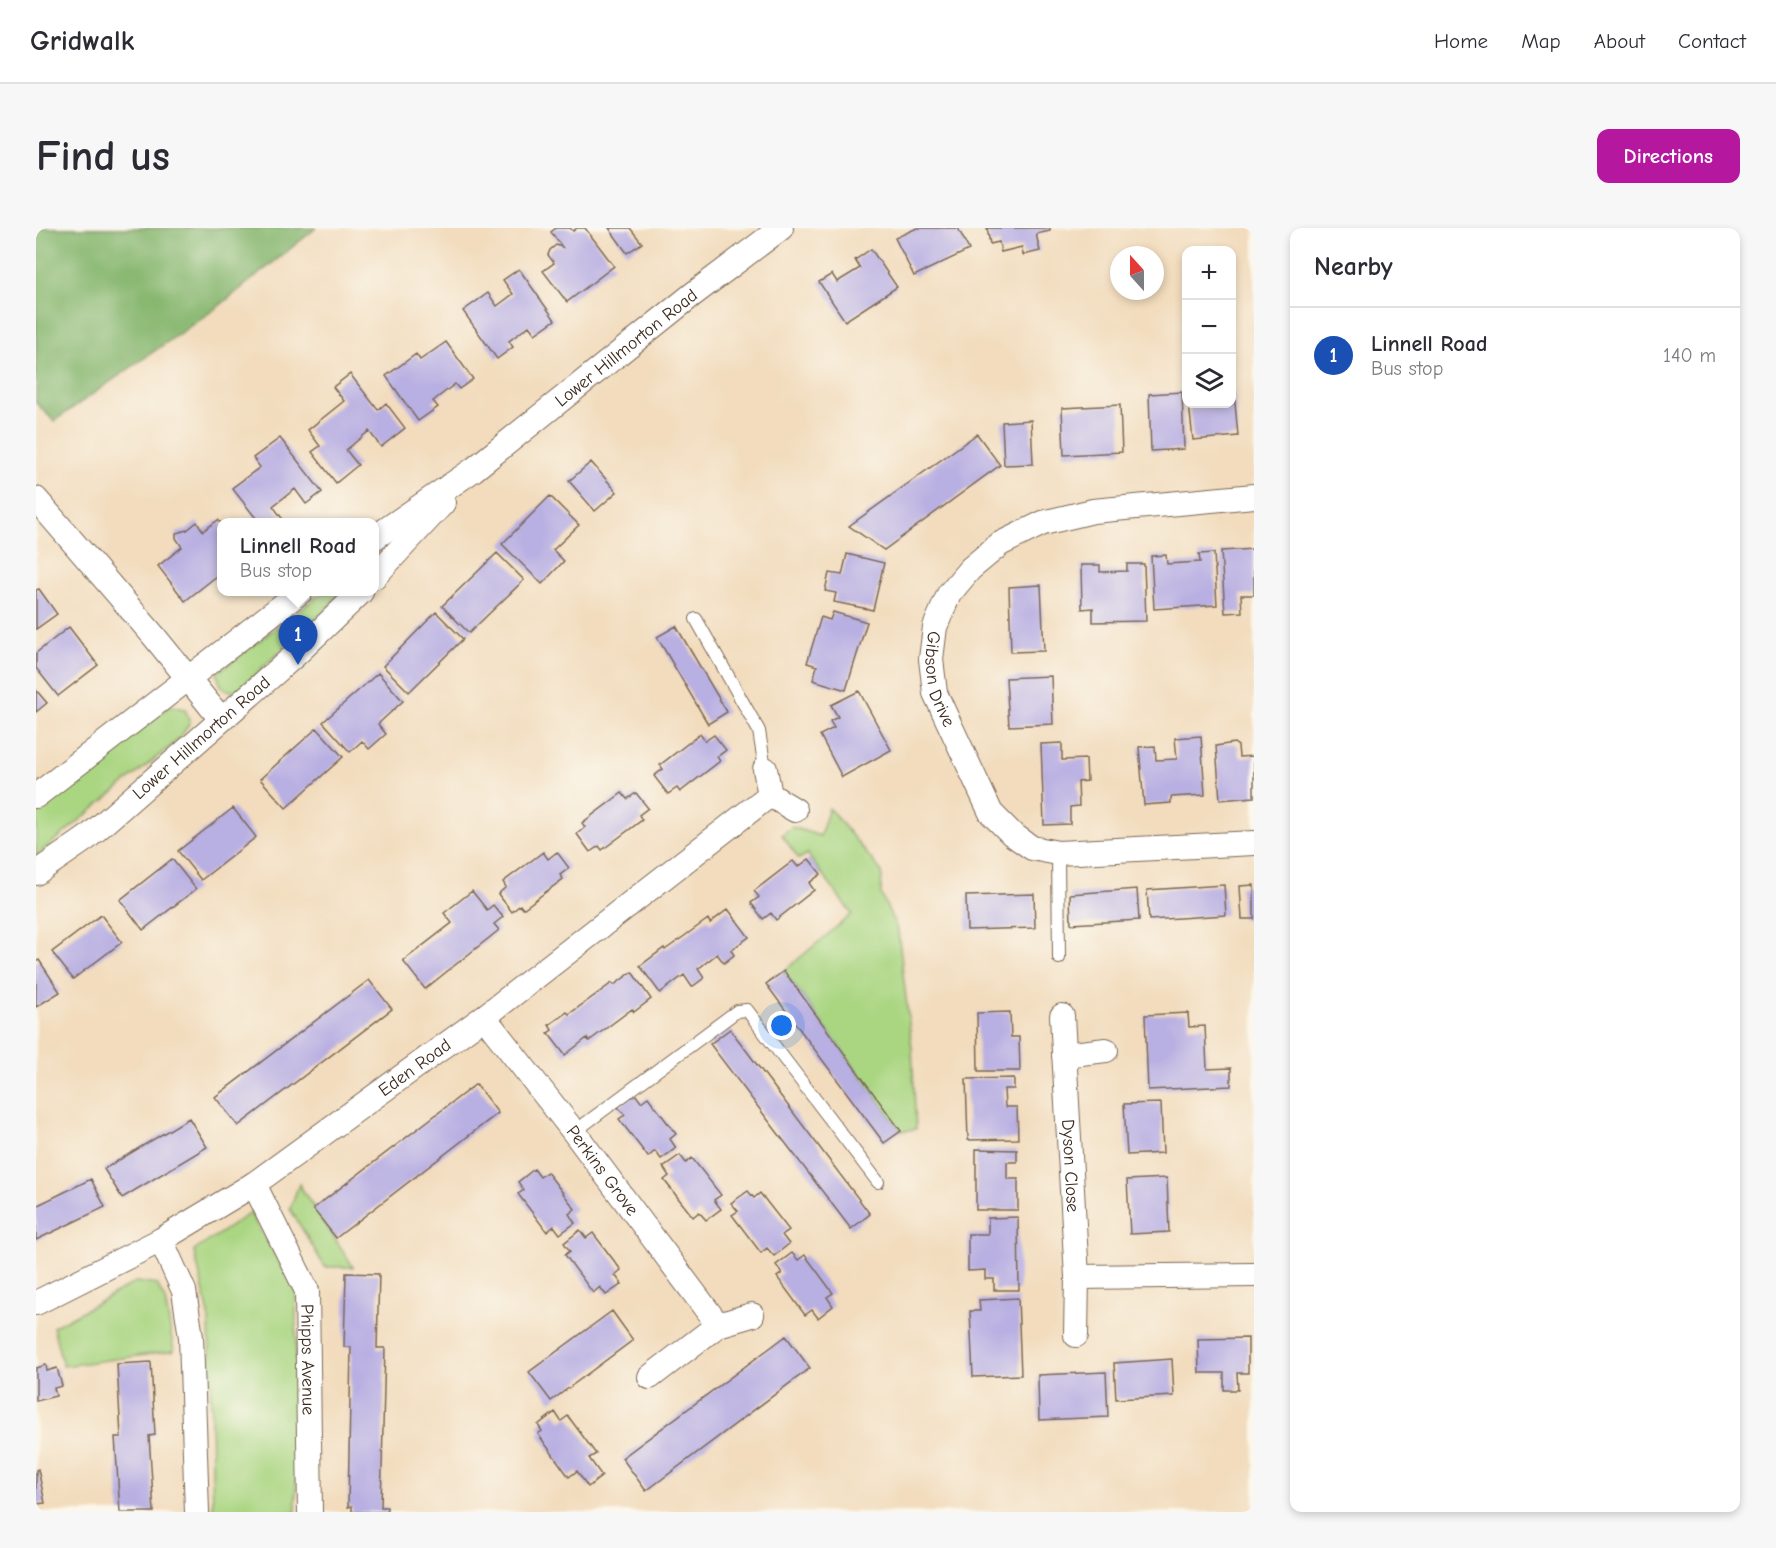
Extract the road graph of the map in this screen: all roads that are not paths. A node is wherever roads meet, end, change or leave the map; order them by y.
1 (781, 228) edge
2 (473, 470) junction
3 (1254, 496) edge
4 (36, 499) edge
5 (379, 535) edge
6 (379, 572) edge
7 (294, 596) edge
8 (355, 596) edge
9 (696, 619) dead end
10 (188, 678) junction
11 (221, 719) junction
12 (765, 769) joint
13 (770, 795) junction
14 (36, 796) edge
15 (795, 810) dead end
16 (1254, 843) edge
17 (1058, 853) junction
18 (36, 873) edge
19 (1059, 958) dead end
20 (1062, 1016) dead end
21 (484, 1017) junction
22 (1106, 1050) dead end
23 (1064, 1055) junction
24 (574, 1132) junction
25 (878, 1182) dead end
26 (254, 1184) junction
27 (161, 1240) junction
28 (1254, 1275) edge
29 (1077, 1277) junction
30 (36, 1303) edge
31 (752, 1315) dead end
32 (718, 1325) junction
33 (1076, 1335) dead end
34 (650, 1377) dead end
35 (197, 1512) edge
36 (310, 1512) edge

1 - 2 street, Lower Hillmorton Road
2 - 5 street, Lower Hillmorton Road
2 - 6 street, Lower Hillmorton Road
3 - 17 street, Gibson Drive
4 - 10 street
7 - 10 street
8 - 11 street, Lower Hillmorton Road
9 - 12 lane
10 - 11 street
10 - 14 street
11 - 18 street, Lower Hillmorton Road
12 - 13 street
13 - 15 street
13 - 21 street, Eden Road
16 - 17 street, Gibson Drive
17 - 19 lane
20 - 23 street, Dyson Close
21 - 24 street, Perkins Grove
21 - 26 street, Eden Road
22 - 23 street
23 - 29 street, Dyson Close
24 - 25 lane
24 - 32 street, Perkins Grove
26 - 27 street, Eden Road
26 - 36 street, Phipps Avenue
27 - 30 street, Eden Road
27 - 35 street
28 - 29 street
29 - 33 street, Dyson Close
31 - 32 street
32 - 34 street

